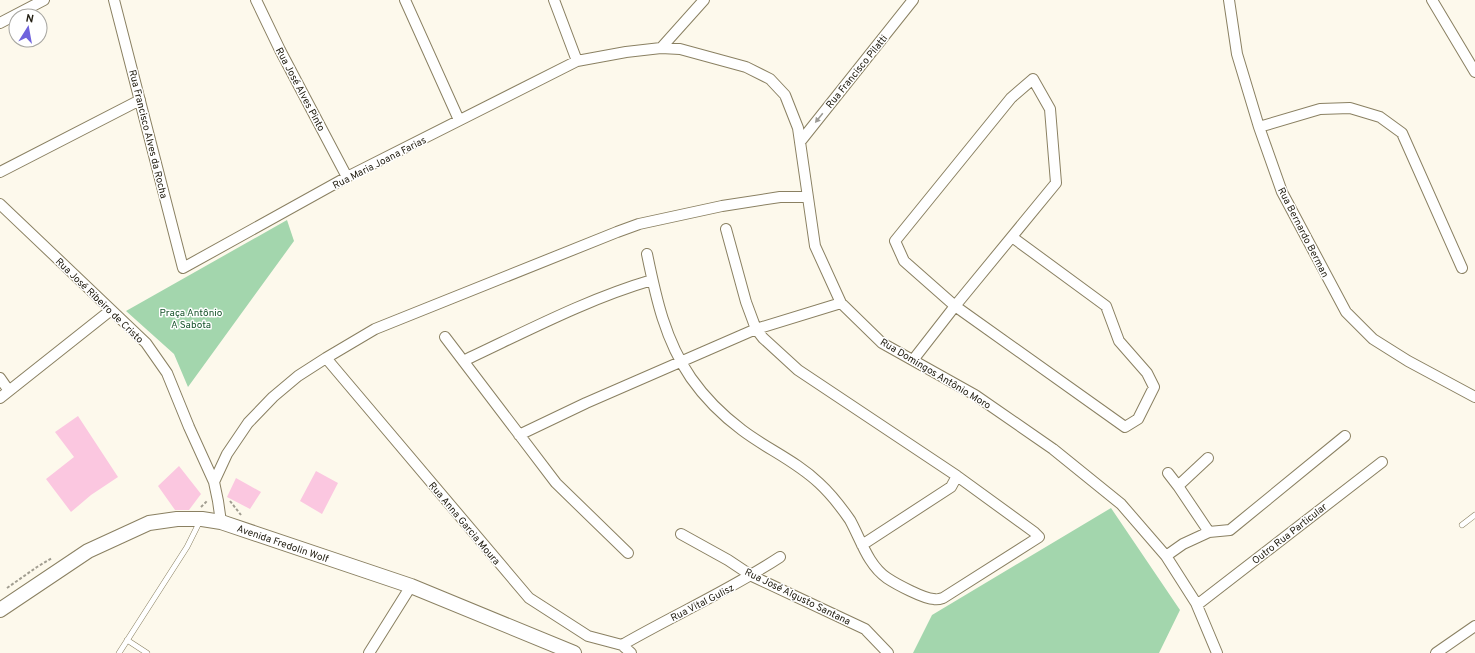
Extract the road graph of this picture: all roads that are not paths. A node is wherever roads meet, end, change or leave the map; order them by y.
1 (44, 0) edge
2 (114, 0) edge
3 (256, 0) edge
4 (405, 0) edge
5 (554, 0) edge
6 (704, 0) edge
7 (913, 0) edge
8 (1229, 0) edge
9 (1432, 0) edge
10 (0, 23) edge
11 (662, 48) junction
12 (578, 61) junction
13 (1475, 72) edge
14 (140, 100) junction
15 (459, 120) junction
16 (1259, 127) junction
17 (800, 142) junction
18 (0, 172) edge
19 (347, 177) junction
20 (808, 197) junction
21 (0, 204) edge
22 (726, 229) dead end
23 (1012, 237) junction
24 (647, 254) dead end
25 (183, 268) joint
26 (1462, 268) dead end
27 (652, 280) junction
28 (841, 303) junction
29 (955, 306) junction
30 (111, 310) junction
31 (756, 329) junction
32 (445, 337) dead end
33 (326, 358) junction
34 (913, 360) junction
35 (463, 361) junction
36 (681, 362) junction
37 (0, 378) edge
38 (9, 391) junction
39 (1475, 397) edge
40 (0, 398) edge
41 (519, 435) junction
42 (1345, 436) dead end
43 (1208, 458) dead end
44 (1382, 462) dead end
45 (1168, 473) dead end
46 (957, 476) junction
47 (214, 482) junction
48 (1178, 486) junction
49 (199, 514) junction
50 (1475, 516) edge
51 (221, 522) junction
52 (1462, 525) dead end
53 (1209, 532) junction
54 (681, 534) dead end
55 (862, 545) junction
56 (628, 553) dead end
57 (1166, 556) junction
58 (780, 557) dead end
59 (752, 576) junction
60 (411, 586) junction
61 (1197, 605) junction
62 (0, 610) edge
63 (1475, 626) edge
64 (127, 640) junction
65 (622, 645) junction
66 (119, 653) edge
67 (147, 653) edge
68 (369, 653) edge
69 (574, 653) edge
70 (631, 653) edge
71 (888, 653) edge
72 (1217, 653) edge
73 (1436, 653) edge

1 - 10 street
2 - 14 street, Rua Francisco Alves da Rocha
3 - 19 street, Rua José Alves Pinto
4 - 15 street
5 - 12 street
6 - 11 street
7 -> 17 street, Rua Francisco Pilatti
8 - 16 street, Rua Bernardo Berman
9 - 13 street
11 - 12 street, Rua Domingos Antônio Moro
11 - 17 street, Rua Domingos Antônio Moro
12 - 15 street, Rua Maria Joana Farias
14 - 18 street
14 - 25 street, Rua Francisco Alves da Rocha
15 - 19 street, Rua Maria Joana Farias
16 - 26 street
16 - 39 street, Rua Bernardo Berman
17 - 20 street, Rua Domingos Antônio Moro
19 - 25 street, Rua Maria Joana Farias
20 - 28 street, Rua Domingos Antônio Moro
20 - 33 street
21 - 30 street, Rua José Ribeiro de Cristo
22 - 31 street
23 - 29 street
23 - 29 street
23 - 29 street
24 - 27 street
27 - 35 street
27 - 36 street
28 - 31 street
28 - 34 street, Rua Domingos Antônio Moro
29 - 34 street
30 - 38 street
30 - 47 street, Rua José Ribeiro de Cristo
31 - 36 street
31 - 46 street
32 - 35 street
33 - 47 street
33 - 65 street, Rua Anna Garcia Moura
34 - 57 street, Rua Domingos Antônio Moro
35 - 41 street
36 - 41 street
36 - 55 street
37 - 38 street
38 - 40 street
41 - 56 street
42 - 53 street
43 - 48 street
44 - 61 street, Outro Rua Particular
45 - 48 street
46 - 55 street
46 - 55 street
47 - 51 street, Rua José Ribeiro de Cristo
48 - 53 street
49 - 51 main road, Avenida Fredolin Wolf
49 - 62 main road, Avenida Fredolin Wolf
49 - 64 lane
50 - 52 lane
51 - 60 main road, Avenida Fredolin Wolf
53 - 57 street
54 - 59 street, Rua José Algusto Santana
57 - 61 street, Rua Domingos Antônio Moro
58 - 59 street, Rua Vital Gulisz
59 - 65 street, Rua Vital Gulisz
59 - 71 street, Rua José Algusto Santana
60 - 68 street
60 - 69 main road, Avenida Fredolin Wolf
61 - 72 street, Rua Domingos Antônio Moro
63 - 73 street
64 - 66 lane
64 - 67 lane
65 - 70 street, Rua Anna Garcia Moura

